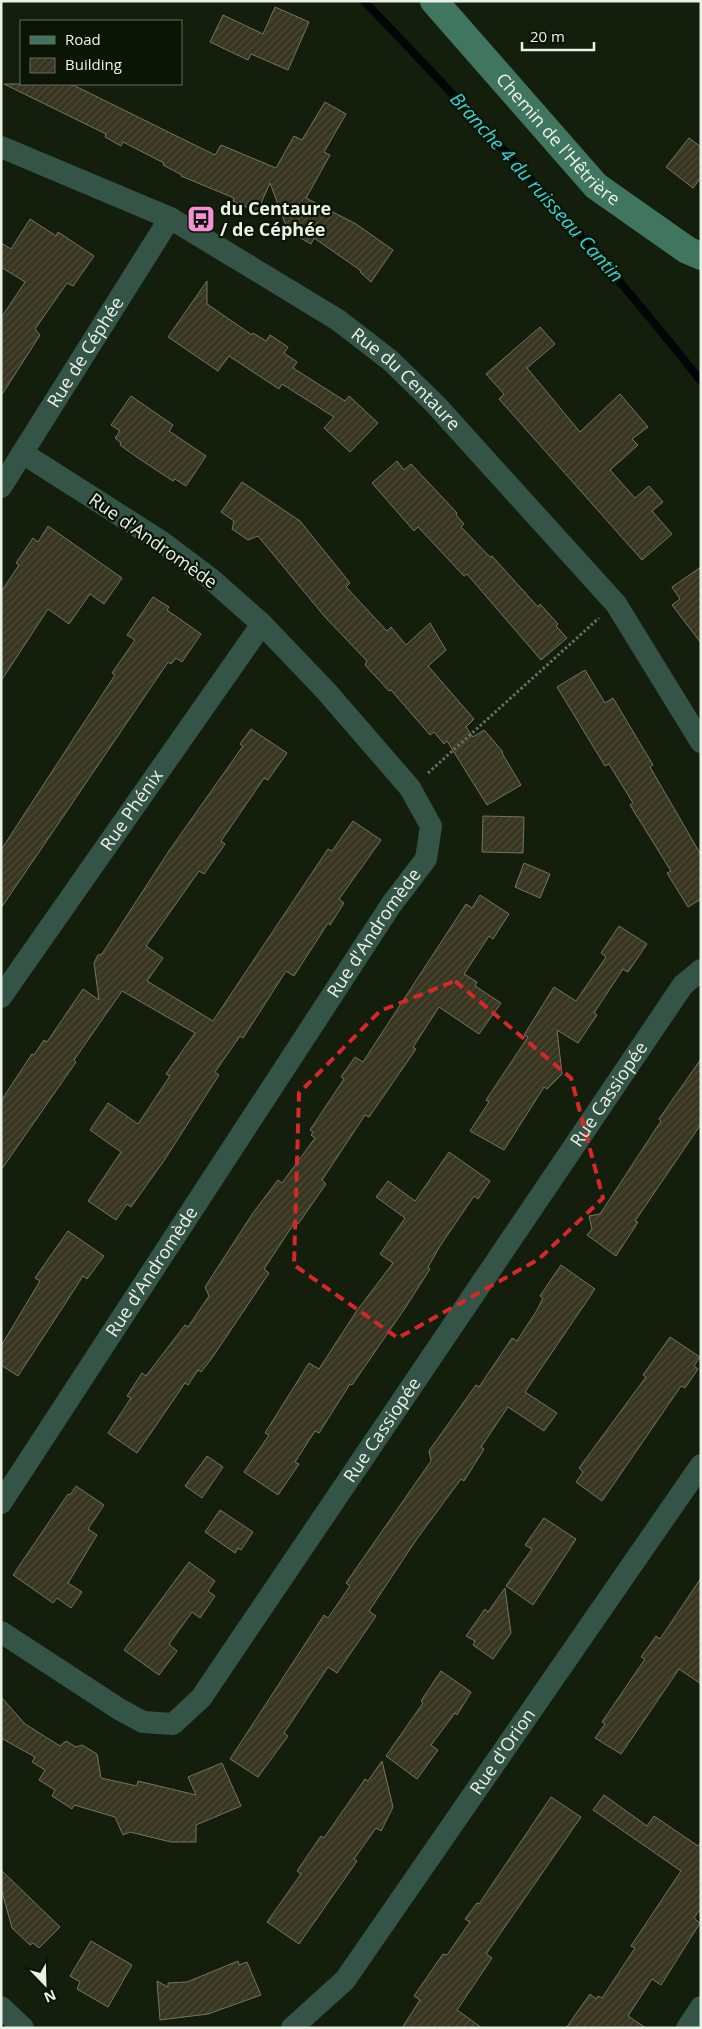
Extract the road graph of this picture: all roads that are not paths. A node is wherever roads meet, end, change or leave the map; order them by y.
1 (434, 1) edge
2 (1, 147) edge
3 (170, 218) junction
4 (701, 256) edge
5 (24, 454) junction
6 (1, 487) edge
7 (262, 624) junction
8 (701, 742) edge
9 (701, 970) edge
10 (1, 997) edge
11 (701, 1465) edge
12 (1, 1502) edge
13 (1, 1632) edge
14 (701, 2007) edge
15 (1, 2008) edge
16 (23, 2028) edge
17 (292, 2028) edge
18 (687, 2028) edge

1 - 4 street, Chemin de l'Hêtrière
2 - 3 street, Rue du Centaure
3 - 5 street, Rue de Céphée
3 - 8 street, Rue du Centaure
5 - 6 street, Rue de Céphée
5 - 7 street, Rue d'Andromède
7 - 10 street, Rue Phénix
7 - 12 street, Rue d'Andromède
9 - 13 street, Rue Cassiopée
11 - 17 street, Rue d'Orion
14 - 18 street
15 - 16 street

